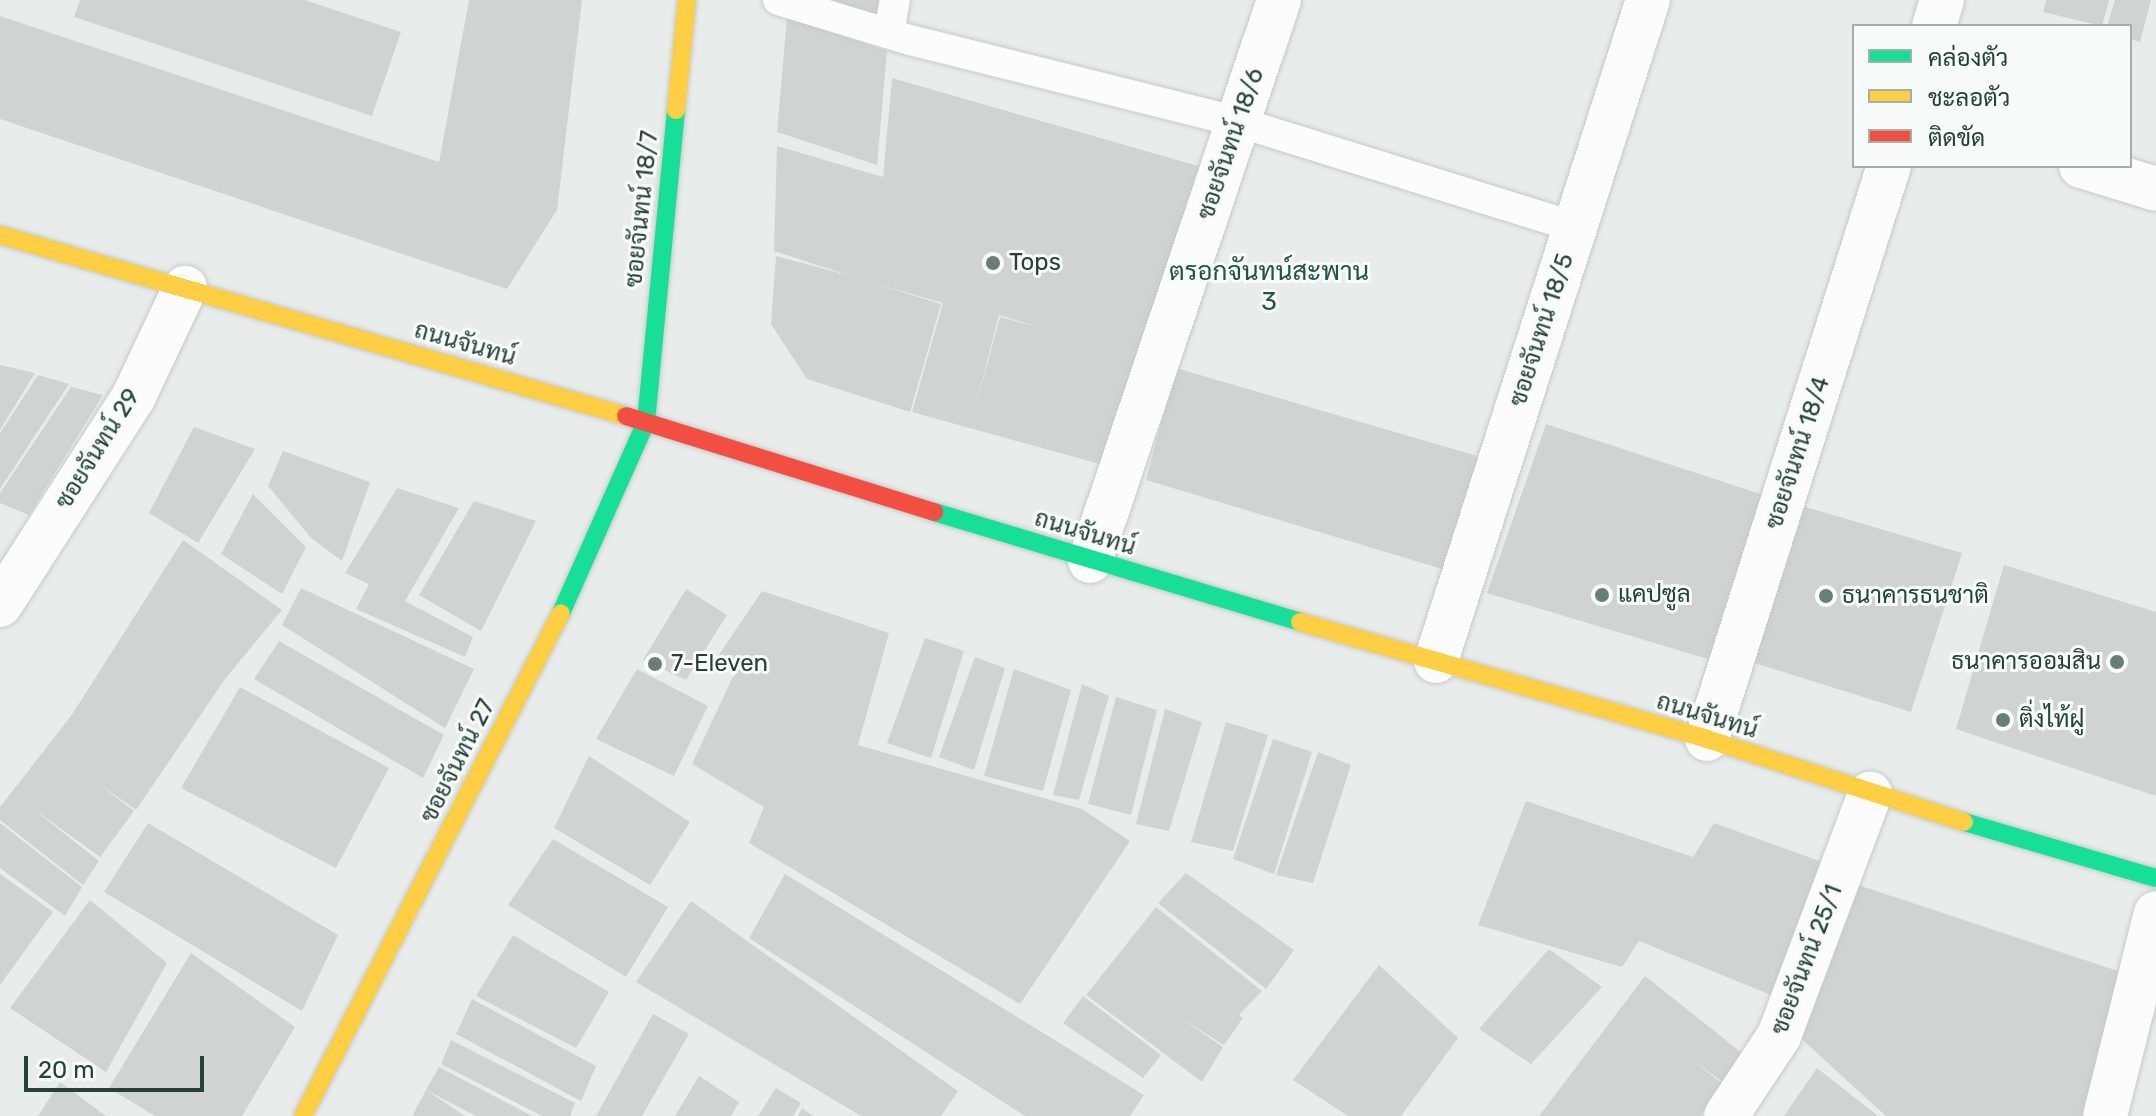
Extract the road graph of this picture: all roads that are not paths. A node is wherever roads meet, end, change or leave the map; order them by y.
1 (687, 0) edge
2 (778, 0) edge
3 (895, 0) edge
4 (1279, 0) edge
5 (1648, 0) edge
6 (1942, 0) edge
7 (1935, 24) edge
8 (889, 33) junction
9 (1238, 122) junction
10 (1888, 168) edge
11 (2088, 168) edge
12 (2156, 189) edge
13 (1575, 227) junction
14 (0, 235) edge
15 (185, 288) junction
16 (646, 422) junction
17 (1090, 561) junction
18 (0, 605) edge
19 (1436, 661) junction
20 (1707, 739) junction
21 (1870, 794) junction
22 (2156, 878) edge
23 (2156, 913) edge
24 (308, 1114) edge
25 (1726, 1116) edge
26 (2105, 1116) edge

1 - 16 main road, ซอยจันทน์ 18/7
2 - 8 lane
3 - 8 lane
4 - 9 street, ซอยจันทน์ 18/6
5 - 13 street, ซอยจันทน์ 18/5
6 - 7 street
8 - 9 lane
9 - 13 lane
9 - 17 street, ซอยจันทน์ 18/6
10 - 20 street, ซอยจันทน์ 18/4
11 - 12 street
13 - 19 street, ซอยจันทน์ 18/5
14 - 15 main road, ถนนจันทน์
15 - 16 main road, ถนนจันทน์
15 - 18 street, ซอยจันทน์ 29
16 - 17 main road, ถนนจันทน์
16 - 24 main road, ซอยจันทน์ 27
17 - 19 main road, ถนนจันทน์
19 - 20 main road, ถนนจันทน์
20 - 21 main road, ถนนจันทน์
21 - 22 main road, ถนนจันทน์
21 - 25 street, ซอยจันทน์ 25/1
23 - 26 street

